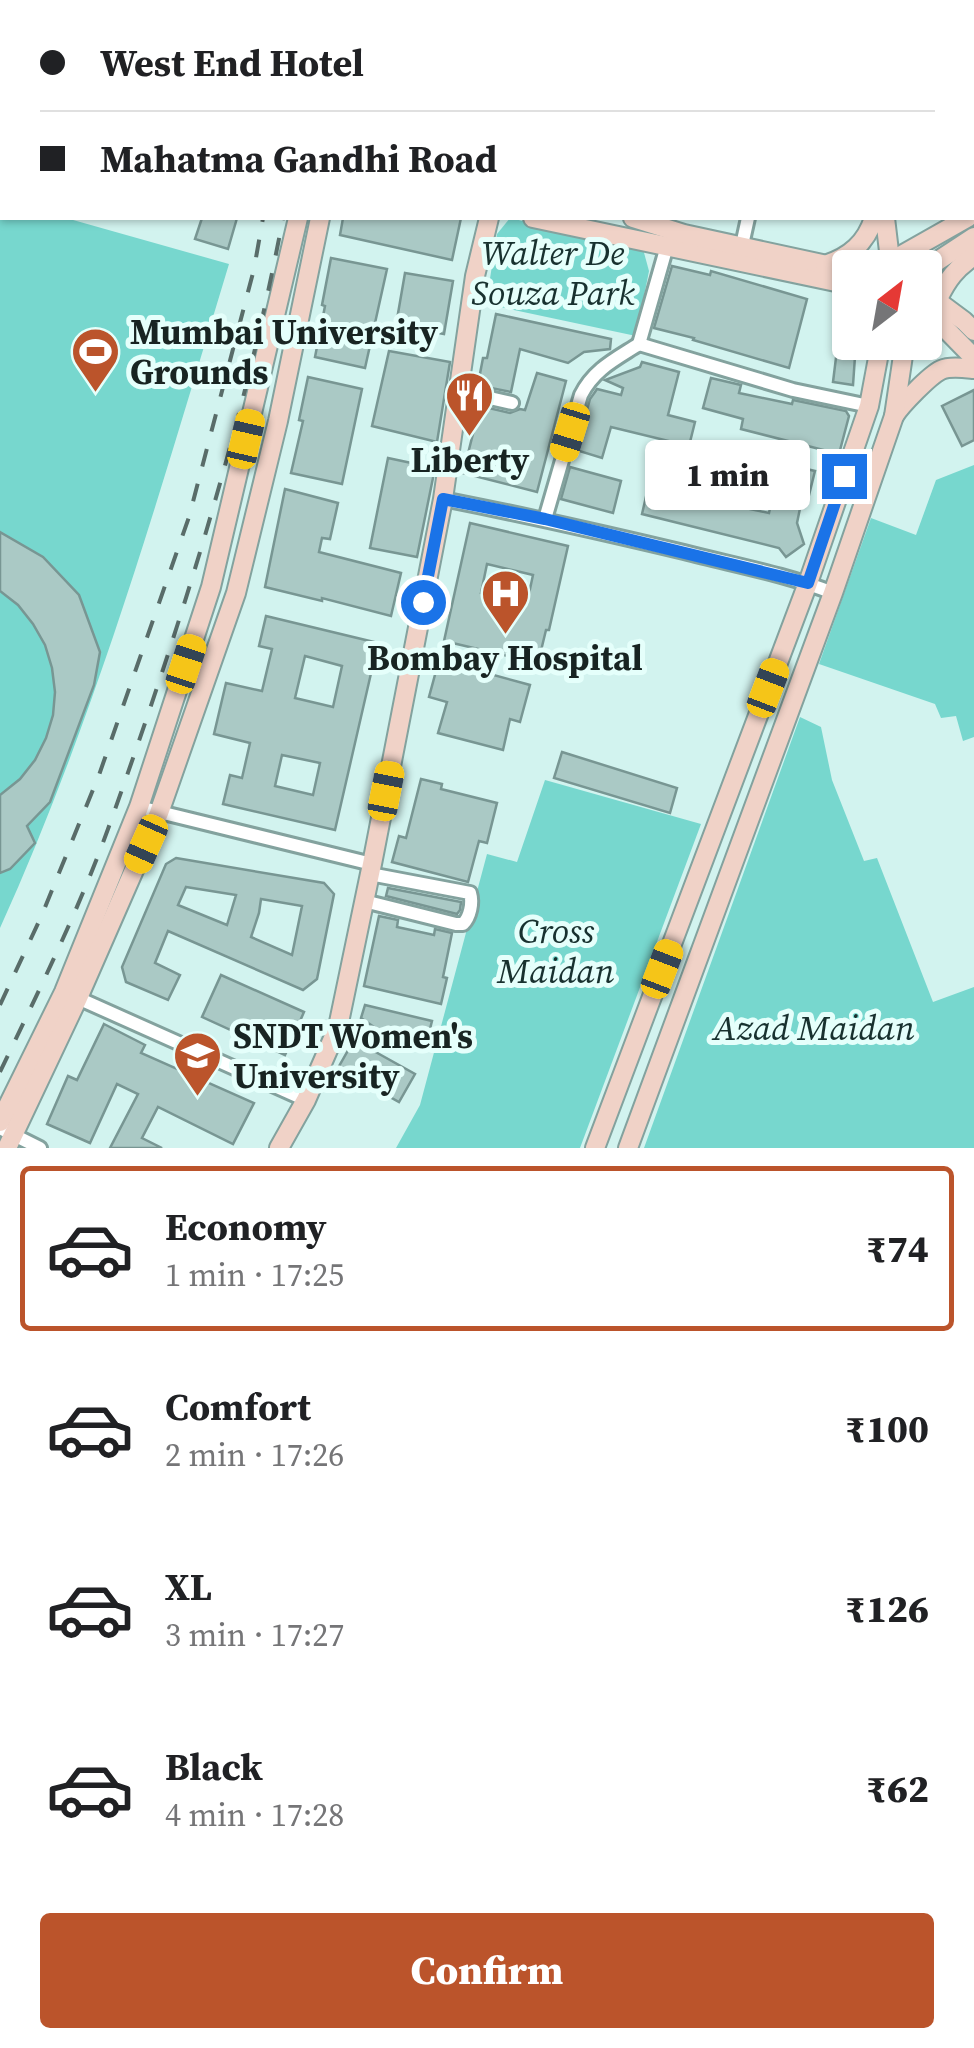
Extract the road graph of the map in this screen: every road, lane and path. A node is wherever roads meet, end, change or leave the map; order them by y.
1 (298, 220) edge
2 (320, 220) edge
3 (489, 220) edge
4 (543, 220) edge
5 (639, 220) edge
6 (748, 220) edge
7 (873, 220) edge
8 (885, 220) edge
9 (963, 220) edge
10 (974, 237) edge
11 (667, 246) junction
12 (889, 250) edge
13 (914, 250) edge
14 (740, 255) junction
15 (974, 256) edge
16 (942, 258) edge
17 (825, 265) junction
18 (832, 266) edge
19 (832, 280) edge
20 (942, 285) edge
21 (942, 310) edge
22 (942, 325) edge
23 (974, 331) edge
24 (639, 344) junction
25 (974, 358) edge
26 (878, 360) edge
27 (903, 360) edge
28 (974, 369) edge
29 (458, 390) junction
30 (512, 403) dead end
31 (869, 406) junction
32 (894, 416) junction
33 (443, 499) junction
34 (545, 519) junction
35 (808, 583) junction
36 (833, 593) junction
37 (139, 807) junction
38 (159, 812) junction
39 (371, 869) junction
40 (364, 901) junction
41 (71, 995) junction
42 (306, 1100) junction
43 (5, 1133) edge
44 (40, 1148) edge
45 (279, 1148) edge
46 (594, 1148) edge
47 (628, 1148) edge

1 - 37 main road
2 - 38 main road
3 - 29 main road
4 - 11 main road
5 - 14 main road
6 - 14 street
7 - 17 main road
8 - 12 main road
9 - 13 main road
10 - 16 main road
11 - 14 main road
11 - 24 street
14 - 17 main road
14 - 19 main road
15 - 20 main road
17 - 18 main road
21 - 23 main road
22 - 25 main road
24 - 31 street
24 - 34 street
26 - 31 main road
27 - 32 main road
28 - 32 main road
29 - 30 street
29 - 33 main road
31 - 35 main road
32 - 36 main road
33 - 34 street
33 - 39 main road
34 - 35 street
35 - 36 street
35 - 46 main road
36 - 47 main road
37 - 38 street
37 - 41 main road
38 - 39 street
38 - 41 main road
39 - 40 main road
39 - 40 street
40 - 42 main road
41 - 42 street
41 - 43 main road
42 - 45 main road
43 - 44 street

